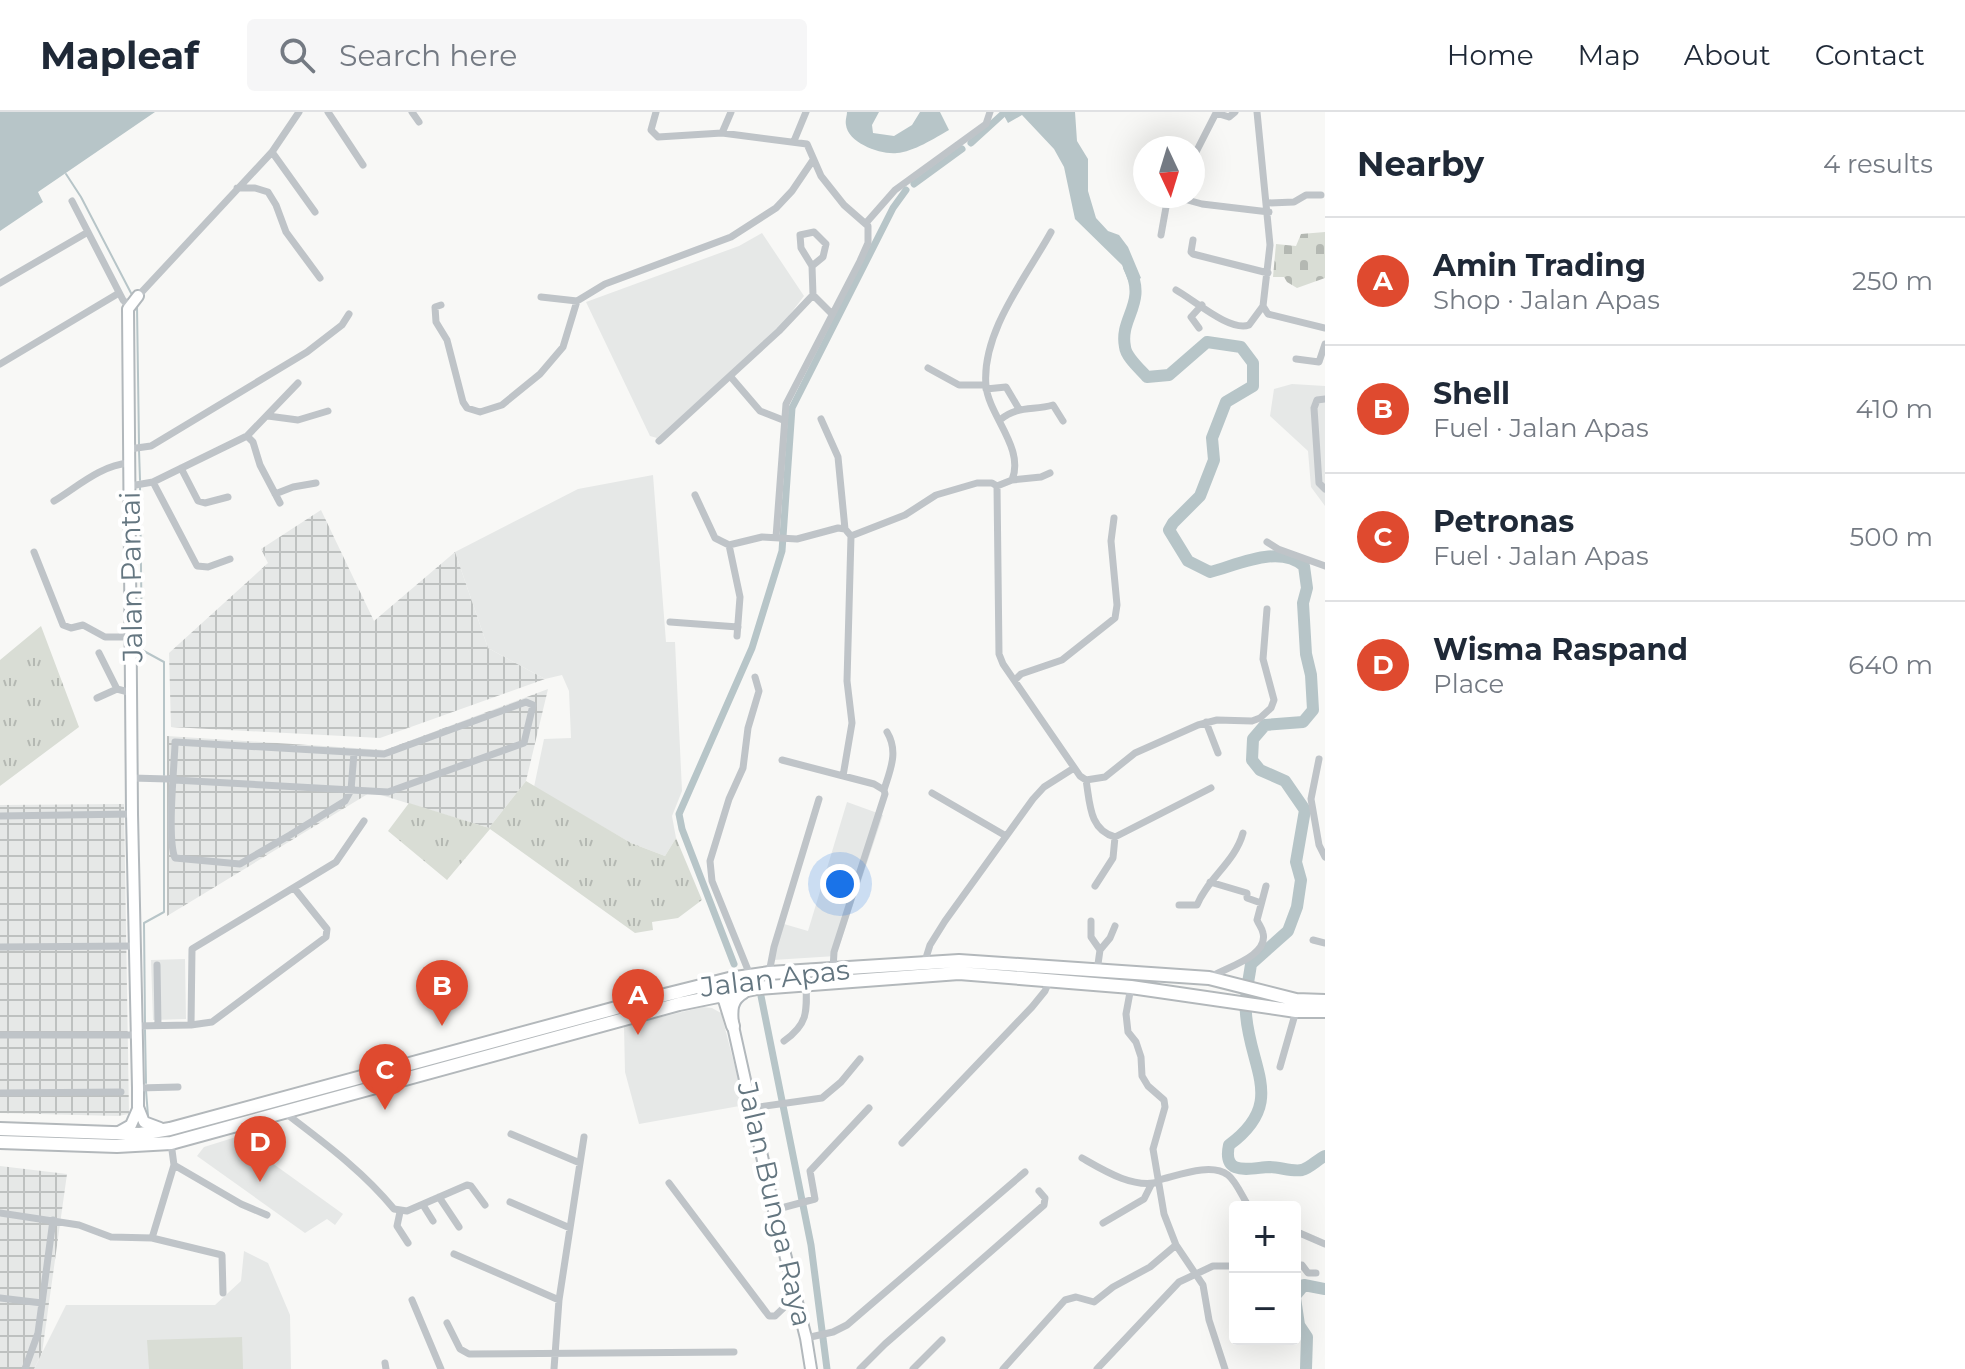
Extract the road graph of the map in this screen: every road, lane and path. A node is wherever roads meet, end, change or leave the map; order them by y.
1 (299, 112) edge
2 (328, 112) edge
3 (412, 112) edge
4 (656, 112) edge
5 (731, 112) edge
6 (806, 112) edge
7 (990, 112) edge
8 (1215, 112) edge
9 (1235, 112) edge
10 (1257, 112) edge
11 (419, 122) dead end
12 (722, 133) junction
13 (1204, 136) edge
14 (794, 141) junction
15 (272, 152) junction
16 (813, 160) junction
17 (363, 165) dead end
18 (237, 188) junction
19 (1321, 195) dead end
20 (72, 201) dead end
21 (1205, 204) edge
22 (1268, 207) junction
23 (1168, 208) edge
24 (315, 212) dead end
25 (866, 223) junction
26 (88, 232) junction
27 (1051, 232) dead end
28 (1161, 235) dead end
29 (1193, 240) dead end
30 (812, 266) junction
31 (1268, 273) junction
32 (320, 278) dead end
33 (0, 283) edge
34 (1176, 290) dead end
35 (119, 293) junction
36 (813, 295) junction
37 (541, 297) dead end
38 (133, 301) junction
39 (577, 301) junction
40 (441, 305) dead end
41 (1202, 305) junction
42 (1263, 306) junction
43 (349, 314) dead end
44 (832, 314) junction
45 (1199, 328) dead end
46 (1325, 328) edge
47 (1325, 344) edge
48 (1296, 359) dead end
49 (0, 364) edge
50 (928, 368) dead end
51 (730, 376) junction
52 (298, 383) dead end
53 (986, 387) junction
54 (1325, 399) edge
55 (1019, 409) junction
56 (328, 411) dead end
57 (268, 416) junction
58 (821, 419) dead end
59 (783, 420) junction
60 (1000, 420) junction
61 (1063, 421) dead end
62 (247, 436) junction
63 (659, 441) dead end
64 (136, 449) junction
65 (129, 463) junction
66 (181, 468) junction
67 (1050, 473) dead end
68 (1012, 480) junction
69 (316, 483) dead end
70 (149, 484) junction
71 (132, 486) junction
72 (997, 486) junction
73 (1325, 489) edge
74 (275, 494) junction
75 (695, 495) dead end
76 (228, 497) dead end
77 (54, 501) dead end
78 (280, 503) dead end
79 (1114, 518) dead end
80 (845, 529) junction
81 (851, 536) junction
82 (778, 537) junction
83 (1267, 542) dead end
84 (729, 545) junction
85 (34, 552) dead end
86 (230, 559) dead end
87 (1325, 566) edge
88 (1267, 609) dead end
89 (670, 622) dead end
90 (132, 637) junction
91 (99, 653) dead end
92 (755, 677) dead end
93 (1015, 680) junction
94 (117, 689) junction
95 (132, 693) junction
96 (97, 698) dead end
97 (1206, 722) junction
98 (887, 732) dead end
99 (354, 753) junction
100 (1218, 753) dead end
101 (1319, 759) dead end
102 (782, 760) dead end
103 (1074, 768) junction
104 (843, 776) junction
105 (132, 778) junction
106 (171, 779) junction
107 (1086, 780) junction
108 (1211, 788) dead end
109 (351, 790) junction
110 (884, 790) junction
111 (932, 793) dead end
112 (819, 799) dead end
113 (1325, 805) edge
114 (1312, 807) junction
115 (132, 814) junction
116 (0, 816) edge
117 (364, 821) dead end
118 (1243, 833) dead end
119 (1006, 836) junction
120 (1115, 837) junction
121 (1325, 857) edge
122 (1210, 882) junction
123 (1095, 886) dead end
124 (1266, 886) dead end
125 (294, 888) junction
126 (1261, 903) junction
127 (1179, 905) dead end
128 (1091, 921) dead end
129 (1115, 926) dead end
130 (1313, 940) dead end
131 (1325, 943) edge
132 (135, 946) junction
133 (0, 947) edge
134 (1100, 950) junction
135 (925, 961) junction
136 (157, 965) dead end
137 (876, 966) junction
138 (833, 969) junction
139 (1097, 971) junction
140 (769, 973) junction
141 (750, 975) junction
142 (1160, 975) junction
143 (913, 976) junction
144 (1209, 978) junction
145 (1050, 979) junction
146 (806, 984) junction
147 (699, 986) junction
148 (1131, 987) junction
149 (757, 988) junction
150 (721, 994) junction
151 (1195, 995) junction
152 (1259, 998) junction
153 (1325, 1001) edge
154 (679, 1004) junction
155 (1296, 1011) junction
156 (1325, 1011) edge
157 (155, 1025) junction
158 (191, 1025) junction
159 (138, 1029) junction
160 (735, 1033) junction
161 (0, 1035) edge
162 (784, 1041) dead end
163 (860, 1059) dead end
164 (1280, 1067) dead end
165 (178, 1087) dead end
166 (140, 1088) junction
167 (121, 1092) dead end
168 (0, 1093) edge
169 (138, 1107) junction
170 (752, 1108) junction
171 (869, 1108) dead end
172 (284, 1112) junction
173 (0, 1129) edge
174 (114, 1134) junction
175 (511, 1134) dead end
176 (170, 1136) junction
177 (584, 1137) dead end
178 (0, 1142) edge
179 (902, 1143) dead end
180 (1082, 1158) dead end
181 (580, 1163) junction
182 (174, 1165) junction
183 (1025, 1172) dead end
184 (1156, 1182) junction
185 (669, 1183) dead end
186 (1039, 1191) dead end
187 (439, 1197) junction
188 (1245, 1201) edge
189 (510, 1202) dead end
190 (423, 1205) junction
191 (485, 1205) dead end
192 (774, 1210) junction
193 (400, 1212) junction
194 (0, 1213) edge
195 (267, 1215) dead end
196 (53, 1220) junction
197 (433, 1221) dead end
198 (1103, 1223) dead end
199 (459, 1227) dead end
200 (570, 1228) junction
201 (1301, 1234) edge
202 (152, 1238) junction
203 (408, 1243) dead end
204 (1325, 1244) edge
205 (1176, 1245) junction
206 (454, 1254) dead end
207 (1301, 1265) edge
208 (1229, 1266) edge
209 (1197, 1273) junction
210 (1316, 1273) dead end
211 (223, 1293) dead end
212 (797, 1296) junction
213 (0, 1298) edge
214 (412, 1300) dead end
215 (559, 1300) junction
216 (42, 1303) junction
217 (447, 1323) dead end
218 (806, 1338) junction
219 (942, 1340) dead end
220 (734, 1352) dead end
221 (554, 1353) junction
222 (863, 1368) edge
223 (25, 1369) edge
224 (441, 1369) edge
225 (554, 1369) edge
226 (811, 1369) edge
227 (913, 1369) edge
228 (1003, 1369) edge
229 (1097, 1369) edge
230 (1225, 1369) edge

1 - 15 street
2 - 17 street
3 - 11 street
4 - 12 street
5 - 12 street
6 - 14 street
7 - 25 street
8 - 9 street
8 - 13 street
10 - 22 street
12 - 14 street
14 - 16 street
15 - 18 street
15 - 24 street
16 - 25 street
16 - 39 street
18 - 32 street
18 - 38 street
19 - 22 street
20 - 26 street
21 - 22 street
22 - 31 street
23 - 28 street
25 - 44 street
26 - 33 street
26 - 35 street
27 - 53 street
29 - 31 street
30 - 30 street
30 - 36 street
31 - 42 street
34 - 41 street
35 - 38 street
35 - 49 street
36 - 44 street
36 - 51 street
37 - 39 street
38 - 64 street, Jalan Pantai
39 - 40 street
41 - 42 street
41 - 45 street
42 - 46 street
43 - 64 street
44 - 59 street
47 - 48 street
50 - 53 street
51 - 59 street
51 - 63 street
52 - 57 street
53 - 55 street
53 - 60 street
54 - 73 street
55 - 60 street
55 - 61 street
56 - 57 street
57 - 62 street
58 - 80 street
59 - 82 street
60 - 68 street
62 - 66 street
62 - 74 street
64 - 65 street, Jalan Pantai
65 - 71 street, Jalan Pantai
65 - 77 street
66 - 70 street
66 - 76 street
67 - 68 street
68 - 72 street
69 - 74 street
70 - 71 street
70 - 86 street
71 - 90 street, Jalan Pantai
72 - 81 street
72 - 93 street
74 - 78 street
75 - 84 street
79 - 93 street
80 - 81 street
80 - 82 street
81 - 104 street
82 - 84 street
83 - 87 street
84 - 89 street
85 - 90 street
88 - 97 street
90 - 95 street, Jalan Pantai
91 - 94 street
92 - 141 street
93 - 103 street
94 - 95 street
94 - 96 street
95 - 105 street, Jalan Pantai
97 - 100 street
97 - 107 street
98 - 110 street
99 - 106 street
99 - 109 street
99 - 109 street
101 - 114 street
102 - 104 street
103 - 107 street
103 - 119 street
104 - 110 street
105 - 106 street
105 - 115 street, Jalan Pantai
106 - 109 street
106 - 109 street
107 - 120 street
108 - 120 street
110 - 138 street
111 - 119 street
112 - 140 street
113 - 114 street
114 - 121 street
115 - 116 street
115 - 132 street, Jalan Pantai
117 - 125 street
118 - 122 street
119 - 135 street
120 - 123 street
122 - 126 street
122 - 127 street
124 - 126 street
125 - 158 street
125 - 158 street
126 - 144 street
128 - 134 street
129 - 134 street
130 - 131 street
132 - 133 street
132 - 159 street, Jalan Pantai
134 - 139 street
135 - 137 highway, Jalan Apas
135 - 139 highway, Jalan Apas
136 - 157 street
137 - 138 highway, Jalan Apas
137 - 143 highway
138 - 140 highway, Jalan Apas
139 - 142 highway, Jalan Apas
140 - 141 highway, Jalan Apas
141 - 147 highway, Jalan Apas
142 - 144 highway, Jalan Apas
142 - 151 highway
143 - 145 highway, Jalan Apas
143 - 146 highway, Jalan Apas
144 - 152 highway, Jalan Apas
145 - 148 highway, Jalan Apas
145 - 179 street
146 - 149 highway, Jalan Apas
146 - 162 street
147 - 150 highway
147 - 176 highway, Jalan Apas
148 - 151 highway, Jalan Apas
148 - 184 street
149 - 150 highway, Jalan Apas
149 - 160 street
150 - 154 highway, Jalan Apas
150 - 160 highway
151 - 152 highway, Jalan Apas
152 - 153 highway, Jalan Apas
152 - 155 highway, Jalan Apas
154 - 160 street
154 - 172 highway, Jalan Apas
155 - 156 highway, Jalan Apas
155 - 164 street
157 - 158 street
157 - 159 street
159 - 161 street
159 - 166 street, Jalan Pantai
160 - 170 street, Jalan Bunga Raya
163 - 170 street
165 - 166 street
166 - 169 street, Jalan Pantai
167 - 168 street
169 - 174 street
169 - 176 street
170 - 192 street, Jalan Bunga Raya
171 - 192 street
172 - 176 highway, Jalan Apas
172 - 193 street
173 - 174 highway, Jalan Apas
174 - 176 highway, Jalan Apas
175 - 181 street
176 - 178 highway, Jalan Apas
176 - 182 street
177 - 181 street
180 - 184 street
181 - 200 street
182 - 195 street
182 - 202 street
183 - 218 street
184 - 188 street
184 - 198 street
184 - 205 street
185 - 212 street
186 - 222 street
187 - 190 street
187 - 191 street
187 - 199 street
189 - 200 street
190 - 193 street
190 - 197 street
192 - 212 street, Jalan Bunga Raya
193 - 203 street
194 - 196 street
196 - 202 street
196 - 216 street
200 - 215 street
201 - 204 street
202 - 211 street
205 - 209 street
205 - 228 street
206 - 215 street
207 - 210 street
208 - 209 street
209 - 229 street
209 - 230 street
212 - 218 street, Jalan Bunga Raya
213 - 216 street
214 - 224 street
215 - 221 street
216 - 223 street
217 - 221 street
218 - 226 street, Jalan Bunga Raya
219 - 227 street
220 - 221 street
221 - 225 street

